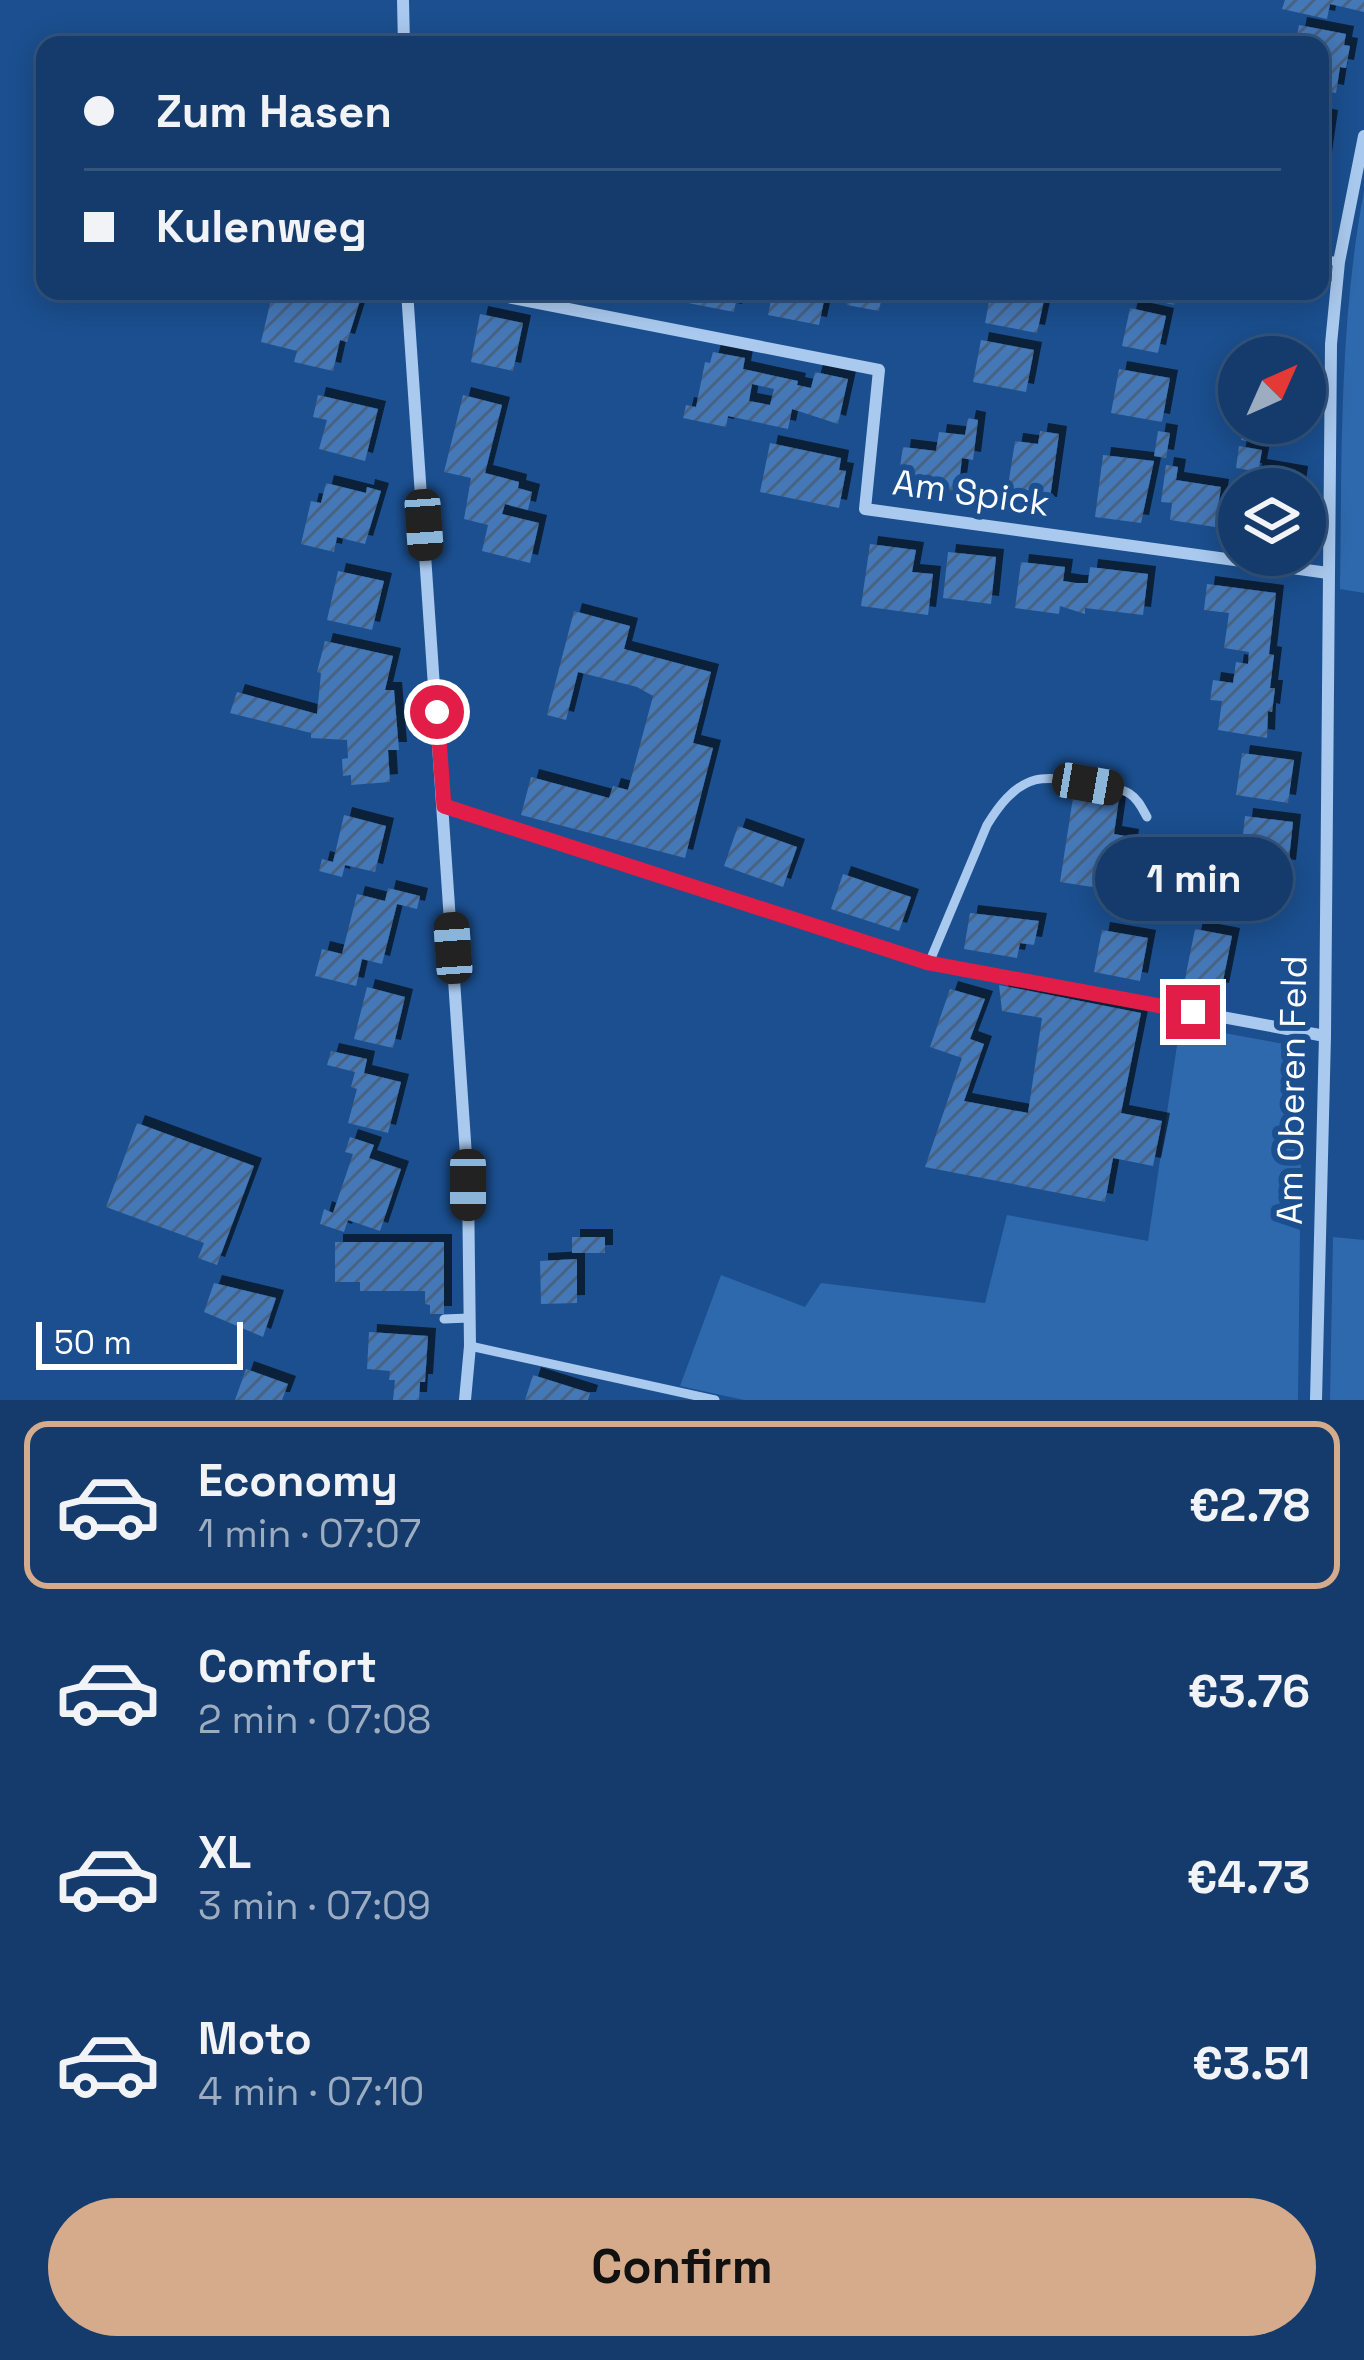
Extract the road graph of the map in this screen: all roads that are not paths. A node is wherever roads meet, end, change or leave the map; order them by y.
1 (403, 0) edge
2 (404, 36) edge
3 (1364, 136) edge
4 (1329, 260) edge
5 (1339, 262) junction
6 (408, 300) edge
7 (523, 300) edge
8 (1328, 573) junction
9 (444, 806) junction
10 (1147, 817) dead end
11 (929, 963) junction
12 (1325, 1036) junction
13 (469, 1318) junction
14 (444, 1319) dead end
15 (470, 1346) junction
16 (465, 1400) edge
17 (715, 1400) edge
18 (1316, 1400) edge

1 - 2 street
3 - 5 street, Am Oberen Feld
4 - 5 lane
5 - 8 street, Am Oberen Feld
6 - 9 street
7 - 8 street, Am Spick
8 - 12 street, Am Oberen Feld
9 - 11 street
9 - 13 street
10 - 11 lane
11 - 12 street
12 - 18 street, Am Oberen Feld
13 - 14 lane
13 - 15 street
15 - 16 street
15 - 17 lane

